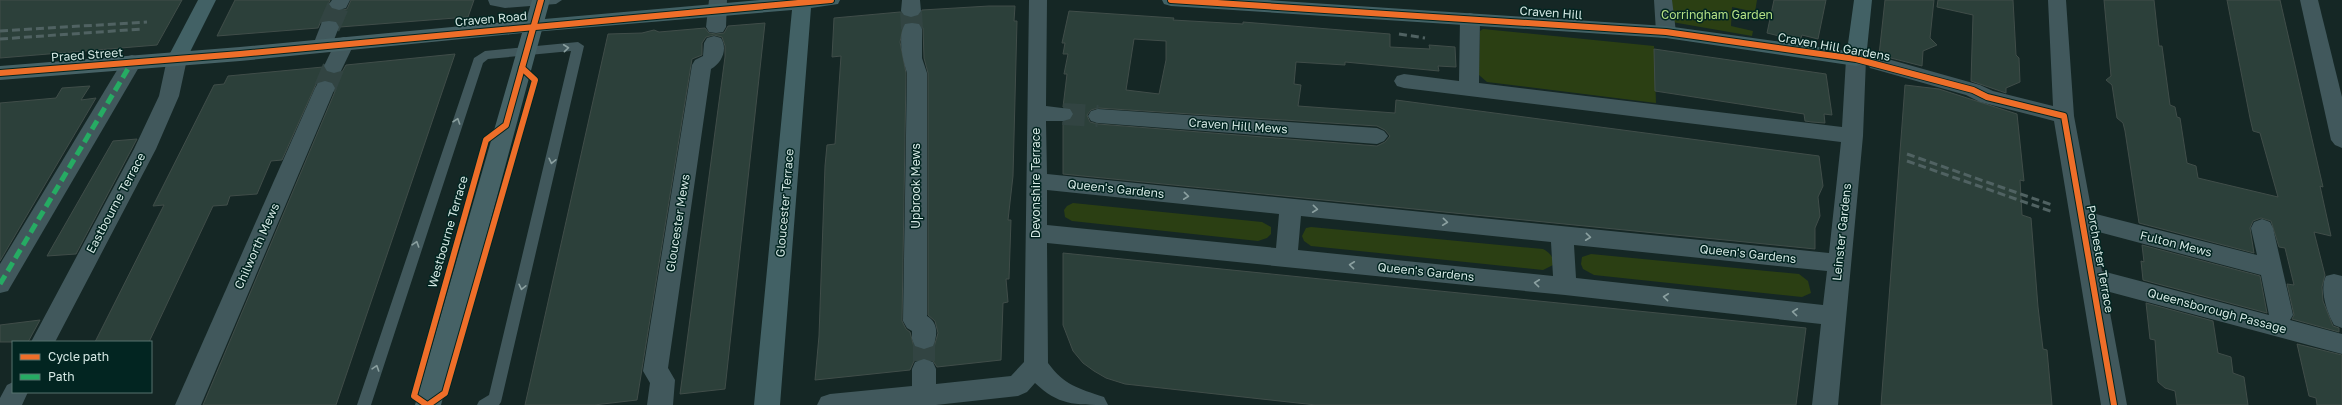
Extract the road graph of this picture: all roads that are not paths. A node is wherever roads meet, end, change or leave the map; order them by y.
1 (206, 0) edge
2 (494, 0) edge
3 (545, 0) edge
4 (831, 0) edge
5 (1038, 0) edge
6 (1172, 0) edge
7 (1663, 0) edge
8 (1863, 0) edge
9 (2057, 0) edge
10 (2309, 0) edge
11 (802, 1) edge
12 (911, 13) tunnel mouth
13 (1470, 19) junction
14 (716, 20) edge
15 (533, 26) junction
16 (1666, 32) junction
17 (344, 44) junction
18 (527, 51) junction
19 (177, 59) junction
20 (1856, 59) junction
21 (132, 62) junction
22 (1877, 63) dead end
23 (334, 66) tunnel mouth
24 (0, 72) edge
25 (1404, 81) dead end
26 (325, 88) tunnel mouth
27 (1468, 89) junction
28 (1036, 113) junction
29 (1063, 114) tunnel mouth
30 (1098, 116) tunnel mouth
31 (2064, 116) junction
32 (1377, 136) dead end
33 (1852, 136) junction
34 (2342, 140) edge
35 (1036, 180) junction
36 (1291, 206) junction
37 (2083, 219) junction
38 (2262, 228) dead end
39 (1036, 233) junction
40 (1562, 234) junction
41 (1286, 258) junction
42 (1839, 263) junction
43 (2270, 268) junction
44 (2093, 278) junction
45 (2334, 283) dead end
46 (0, 284) edge
47 (1565, 286) junction
48 (2281, 315) dead end
49 (1834, 316) junction
50 (2342, 318) edge
51 (924, 339) tunnel mouth
52 (44, 341) edge
53 (2342, 344) edge
54 (1036, 365) junction
55 (924, 369) tunnel mouth
56 (15, 393) edge
57 (924, 396) junction
58 (9, 405) edge
59 (188, 405) edge
60 (364, 405) edge
61 (428, 405) edge
62 (484, 405) edge
63 (660, 405) edge
64 (767, 405) edge
65 (830, 405) edge
66 (1095, 405) edge
67 (1825, 405) edge
68 (2114, 405) edge

1 - 19 main road
2 - 3 lane
3 - 15 main road
4 - 11 main road, Craven Road
5 - 28 street, Devonshire Terrace
6 - 13 main road, Craven Hill
7 - 16 street
8 - 20 main road
9 - 31 street, Porchester Terrace
10 - 34 street
11 - 14 main road, Craven Road
11 - 64 main road, Gloucester Terrace
12 - 51 street, Upbrook Mews
13 - 16 main road, Craven Hill
13 - 27 street
14 - 15 main road, Craven Road
14 - 63 street, Gloucester Mews
15 - 17 main road, Craven Road
15 - 18 main road
16 - 20 main road, Craven Hill Gardens
17 - 19 main road, Craven Road
17 - 23 street
60 -> 18 lane, Westbourne Terrace
18 - 61 main road
18 -> 62 lane, Westbourne Terrace
19 - 21 main road, Praed Street
19 - 52 street, Eastbourne Terrace
20 - 33 street, Leinster Gardens
21 - 24 main road, Praed Street
21 - 46 street
22 - 31 street, Craven Hill Gardens
25 - 27 street
26 - 59 street, Chilworth Mews
27 - 33 street
28 - 29 street
28 - 35 street, Devonshire Terrace
30 - 32 street, Craven Hill Mews
31 - 37 street, Porchester Terrace
33 - 42 street, Leinster Gardens
35 -> 36 street, Queen's Gardens
35 - 39 street, Devonshire Terrace
36 -> 40 street, Queen's Gardens
36 - 41 street
37 - 43 street, Fulton Mews
37 - 44 street, Porchester Terrace
38 - 43 street
39 - 41 street, Queen's Gardens
39 - 54 street, Devonshire Terrace
40 -> 42 street, Queen's Gardens
40 - 47 street
47 -> 41 street, Queen's Gardens
42 - 49 street, Leinster Gardens
43 - 48 street
44 - 53 street, Queensborough Passage
44 - 68 street, Porchester Terrace
45 - 50 street
49 -> 47 street, Queen's Gardens
49 - 67 street, Leinster Gardens
54 - 57 street
54 - 66 street
55 - 57 street
56 - 58 street
57 - 65 street

